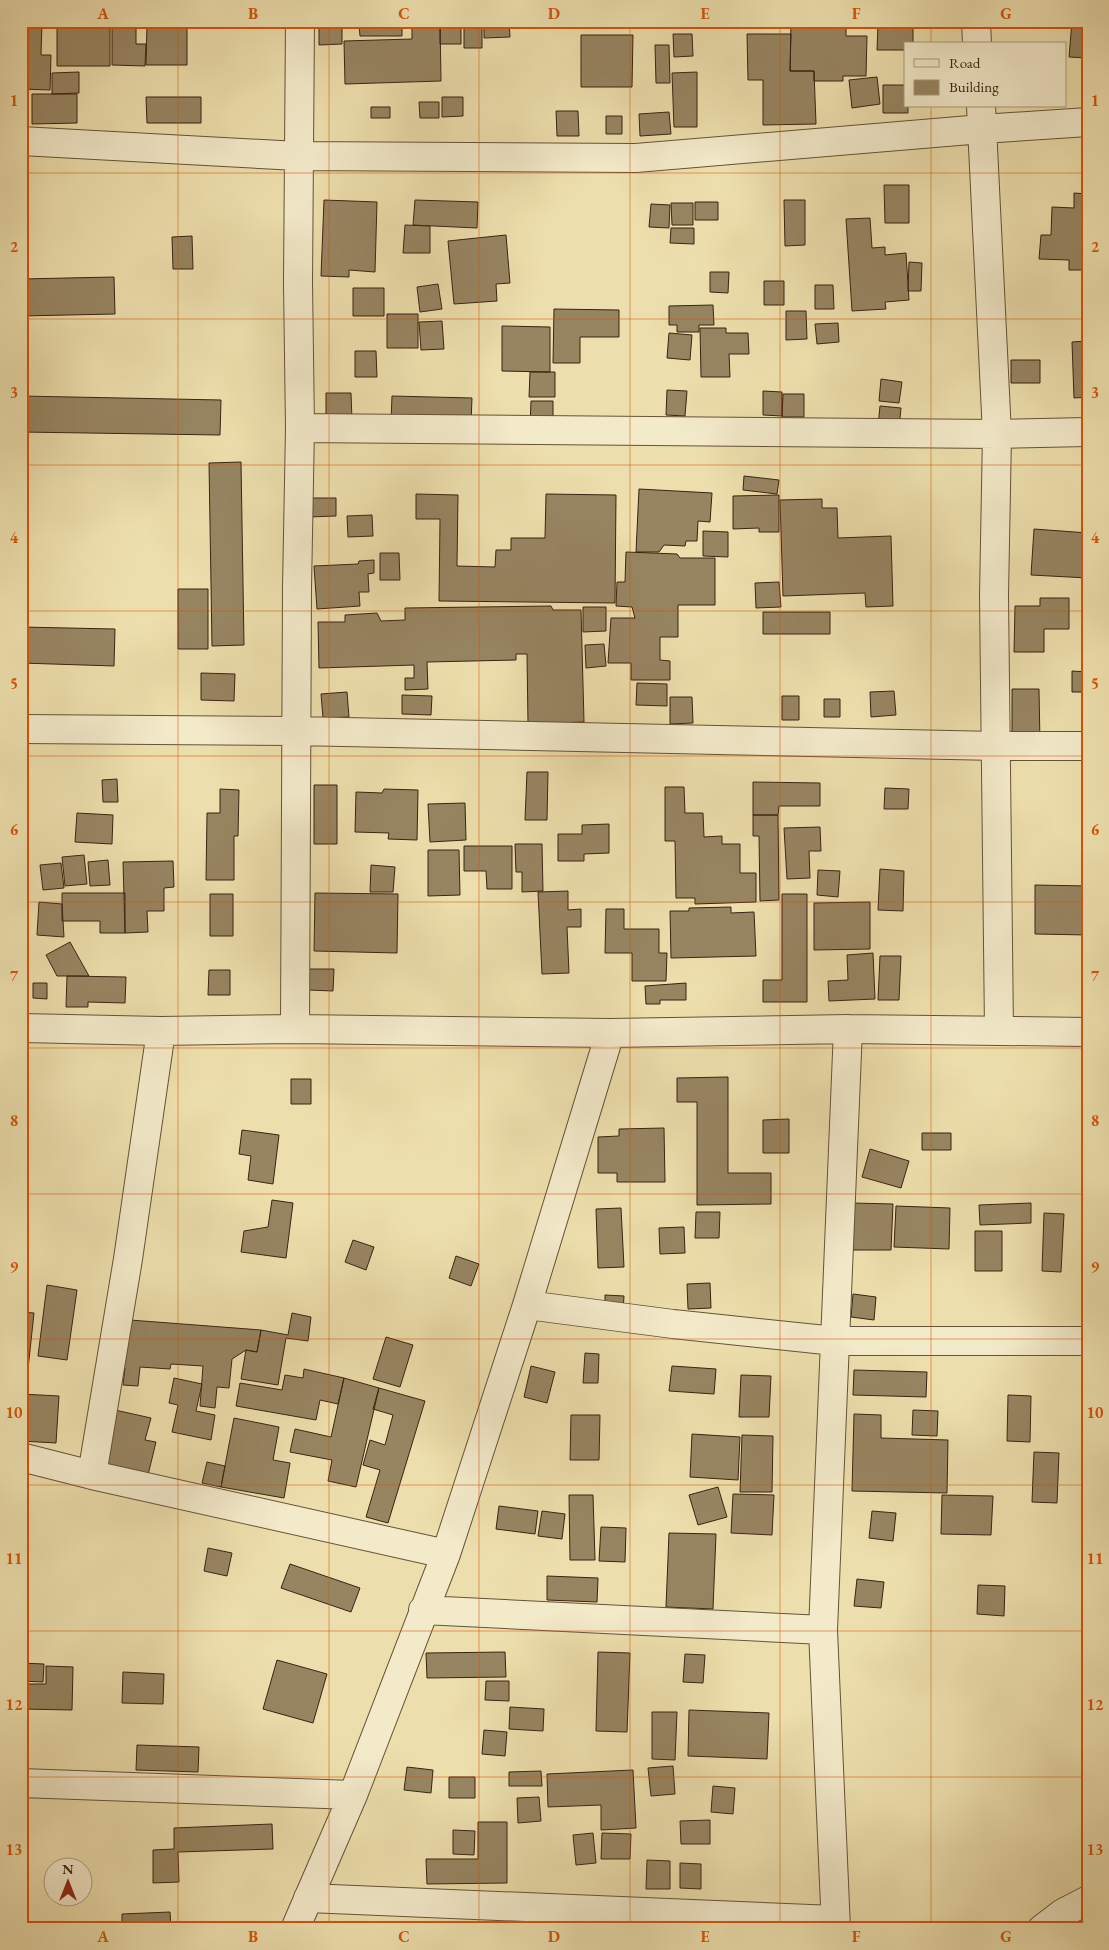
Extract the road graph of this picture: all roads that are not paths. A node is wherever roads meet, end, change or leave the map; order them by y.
1 (300, 21) edge
2 (976, 21) edge
3 (977, 42) edge
4 (982, 117) edge
5 (1088, 122) edge
6 (21, 141) edge
7 (298, 156) junction
8 (300, 428) junction
9 (1088, 432) edge
10 (996, 434) junction
11 (21, 728) edge
12 (296, 731) junction
13 (996, 746) junction
14 (1088, 746) edge
15 (21, 1028) edge
16 (295, 1029) junction
17 (848, 1029) junction
18 (999, 1030) junction
19 (161, 1031) junction
20 (1088, 1032) edge
21 (610, 1033) junction
22 (527, 1304) junction
23 (835, 1341) junction
24 (1088, 1341) edge
25 (21, 1457) edge
26 (92, 1475) junction
27 (446, 1554) junction
28 (423, 1610) junction
29 (823, 1630) junction
30 (21, 1783) edge
31 (353, 1795) junction
32 (308, 1898) junction
33 (1088, 1900) edge
34 (836, 1924) edge
35 (295, 1929) edge
36 (1042, 1929) edge

1 - 7 street
2 - 3 street
4 - 5 street
4 - 7 street
4 - 10 street
6 - 7 street
7 - 8 street
8 - 10 street
8 - 12 street
9 - 10 street
10 - 13 street
11 - 12 street
12 - 13 street
12 - 16 street
13 - 14 street
13 - 18 street
15 - 19 street
16 - 19 street
16 - 21 street
17 - 18 street
17 - 21 street
17 - 23 street
18 - 20 street
19 - 26 street
21 - 22 street
22 - 23 street
22 - 27 street
23 - 24 street
23 - 29 street
25 - 26 street
26 - 27 street
27 - 28 street
28 - 29 street
28 - 31 street
29 - 34 street
30 - 31 street
31 - 32 street
32 - 34 street
32 - 35 street
33 - 36 street

